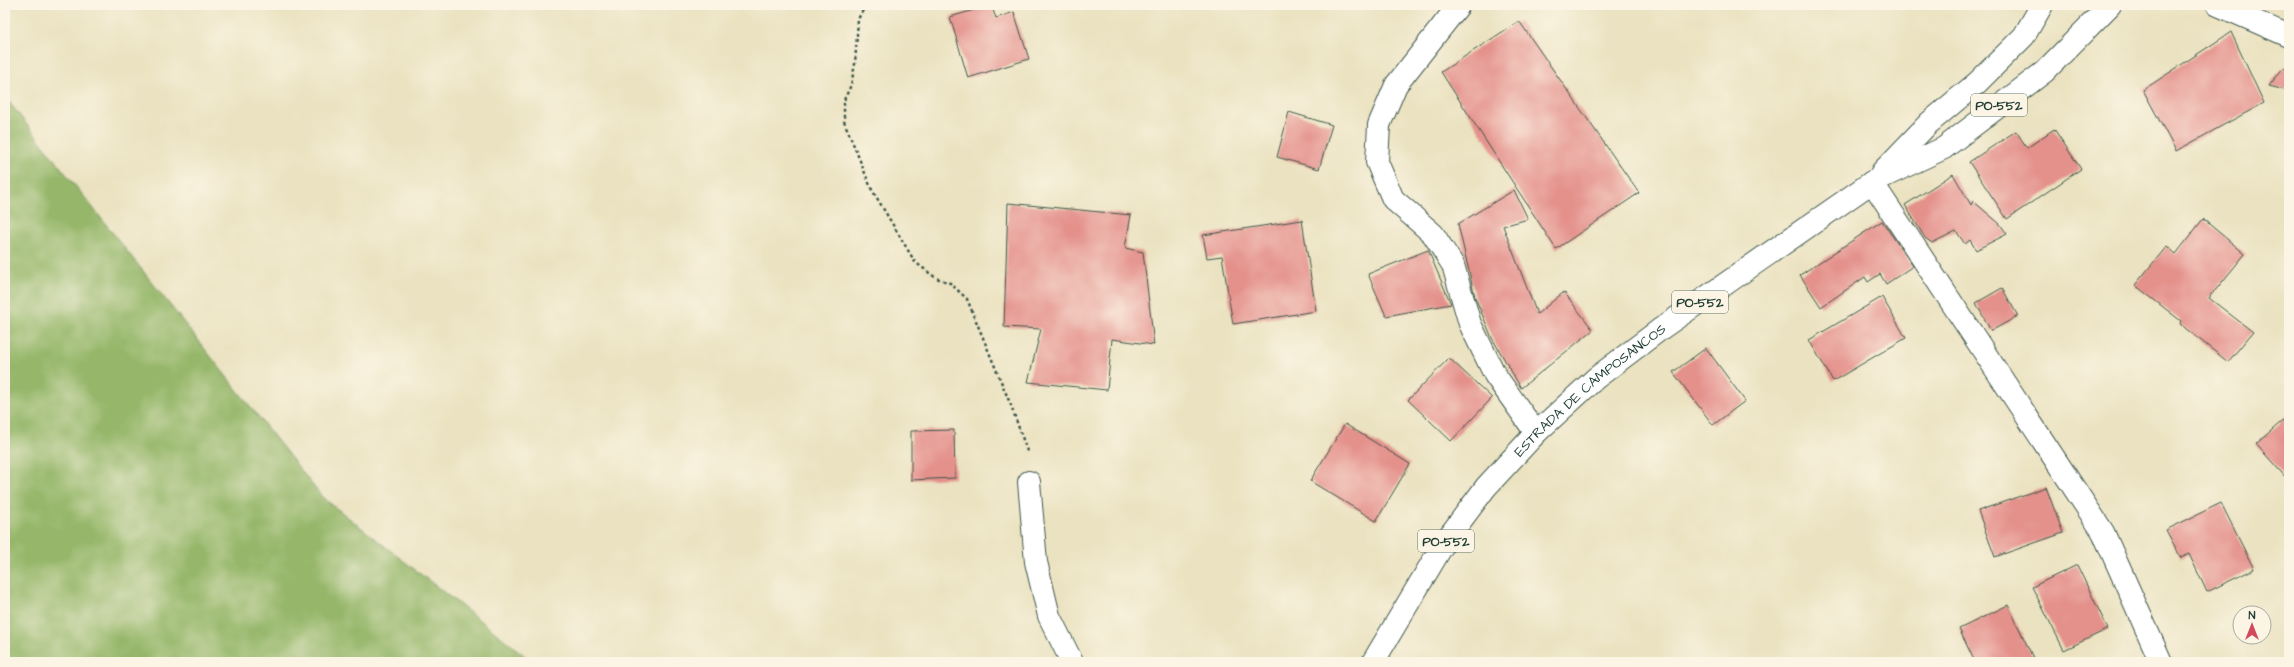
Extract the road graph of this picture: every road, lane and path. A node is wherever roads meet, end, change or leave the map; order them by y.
1 (866, 5) edge
2 (1459, 5) edge
3 (2042, 5) edge
4 (2110, 5) edge
5 (2218, 5) edge
6 (2289, 36) edge
7 (1872, 182) junction
8 (1536, 433) junction
9 (1029, 482) joint
10 (1072, 662) edge
11 (1373, 662) edge
12 (2161, 662) edge

1 - 9 path
2 - 8 street
3 - 7 street, ESTRADA DE CAMPOSANCOS / PO-552
4 - 7 street, ESTRADA DE CAMPOSANCOS / PO-552
5 - 6 street
7 - 8 street, ESTRADA DE CAMPOSANCOS / PO-552
7 - 12 street
8 - 11 street, ESTRADA DE CAMPOSANCOS / PO-552
9 - 10 street

